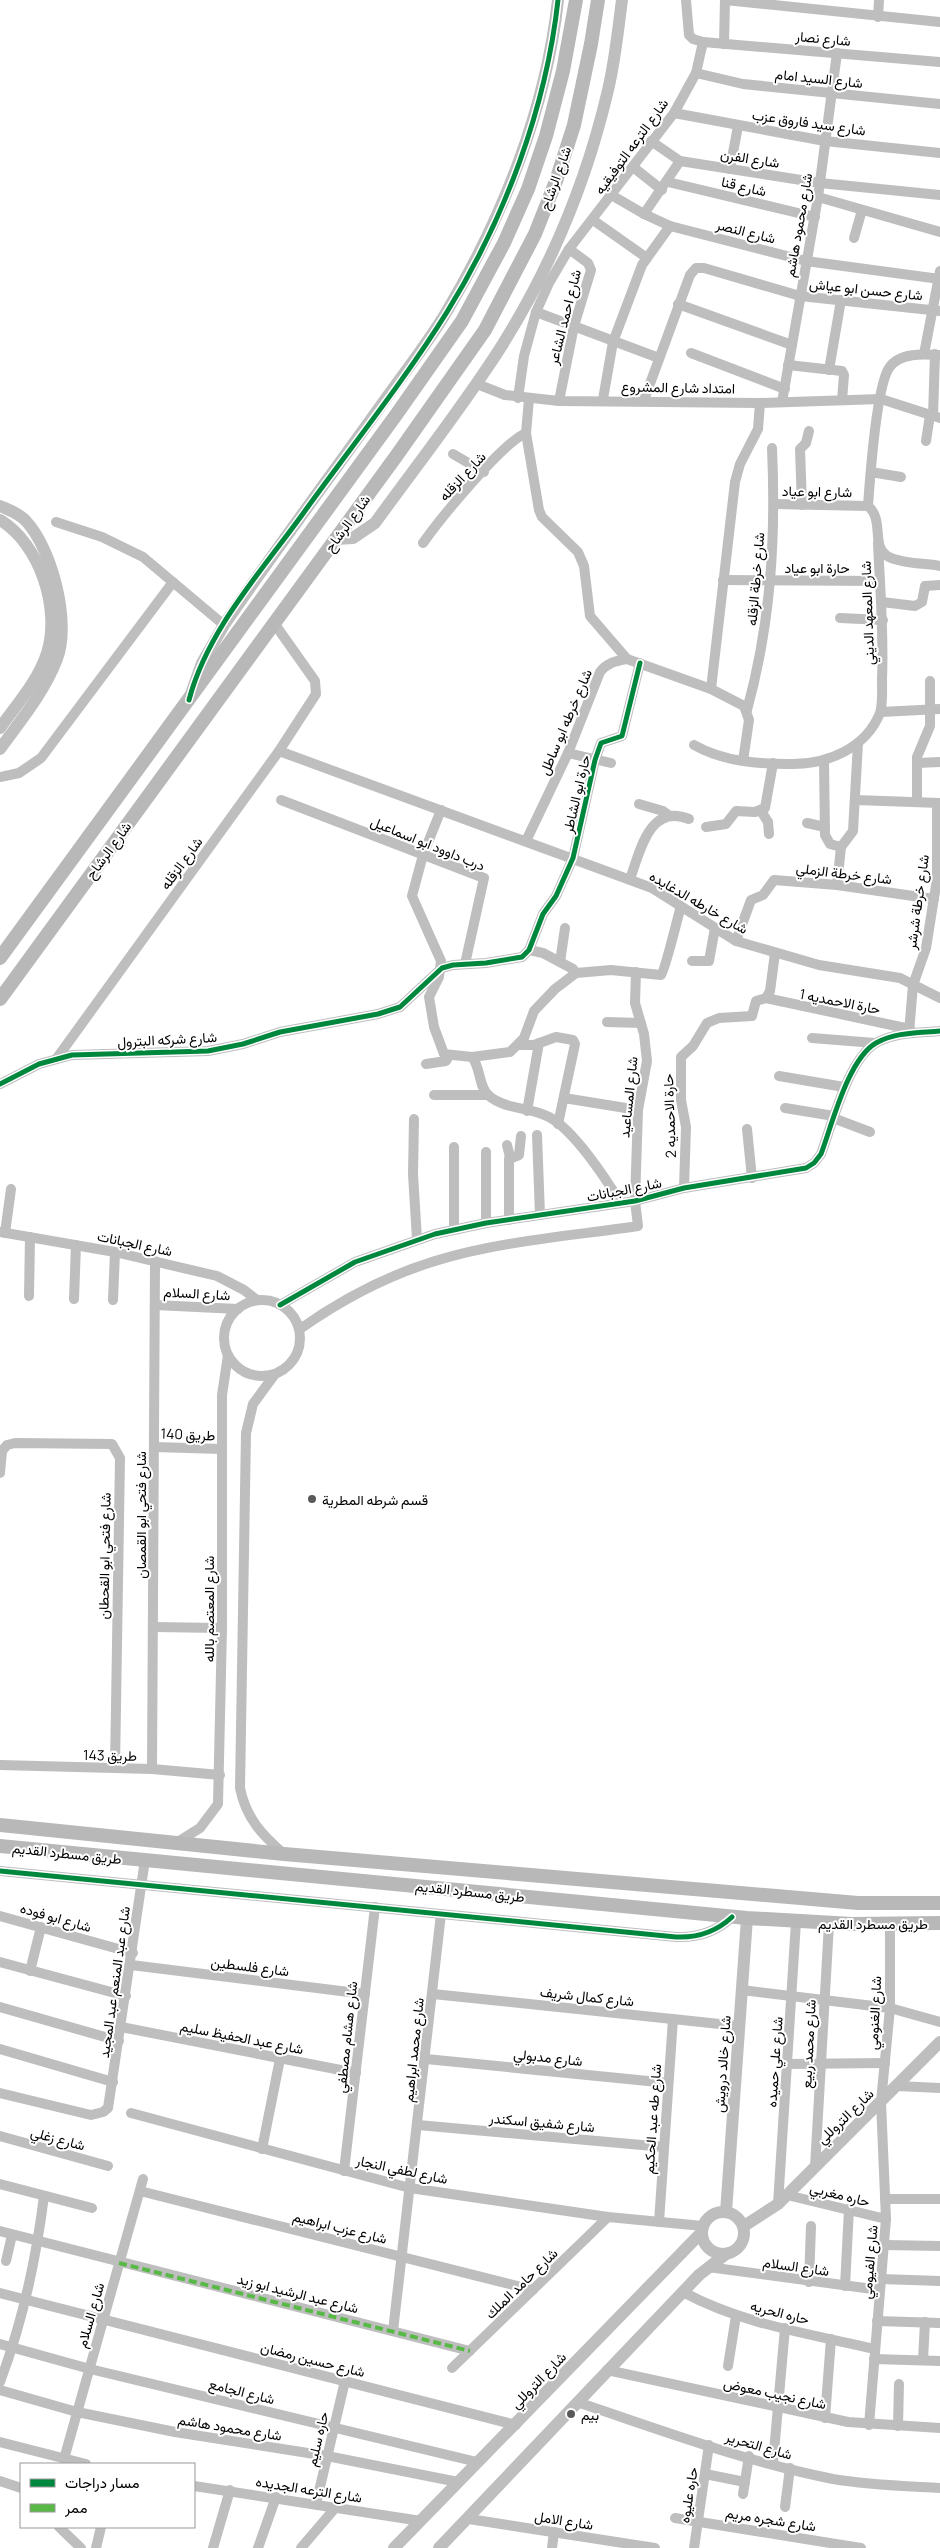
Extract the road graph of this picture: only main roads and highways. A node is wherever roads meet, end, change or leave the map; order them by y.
1 (576, 0) edge
2 (598, 0) edge
3 (0, 958) edge
4 (0, 999) edge
5 (0, 1825) edge
6 (0, 1846) edge
7 (940, 1903) edge
8 (940, 1923) edge

1 - 3 main road, شارع الرشاح
2 - 4 main road, شارع الرشاح
5 - 7 main road, طريق مسطرد القديم
6 - 8 main road, طريق مسطرد القديم

